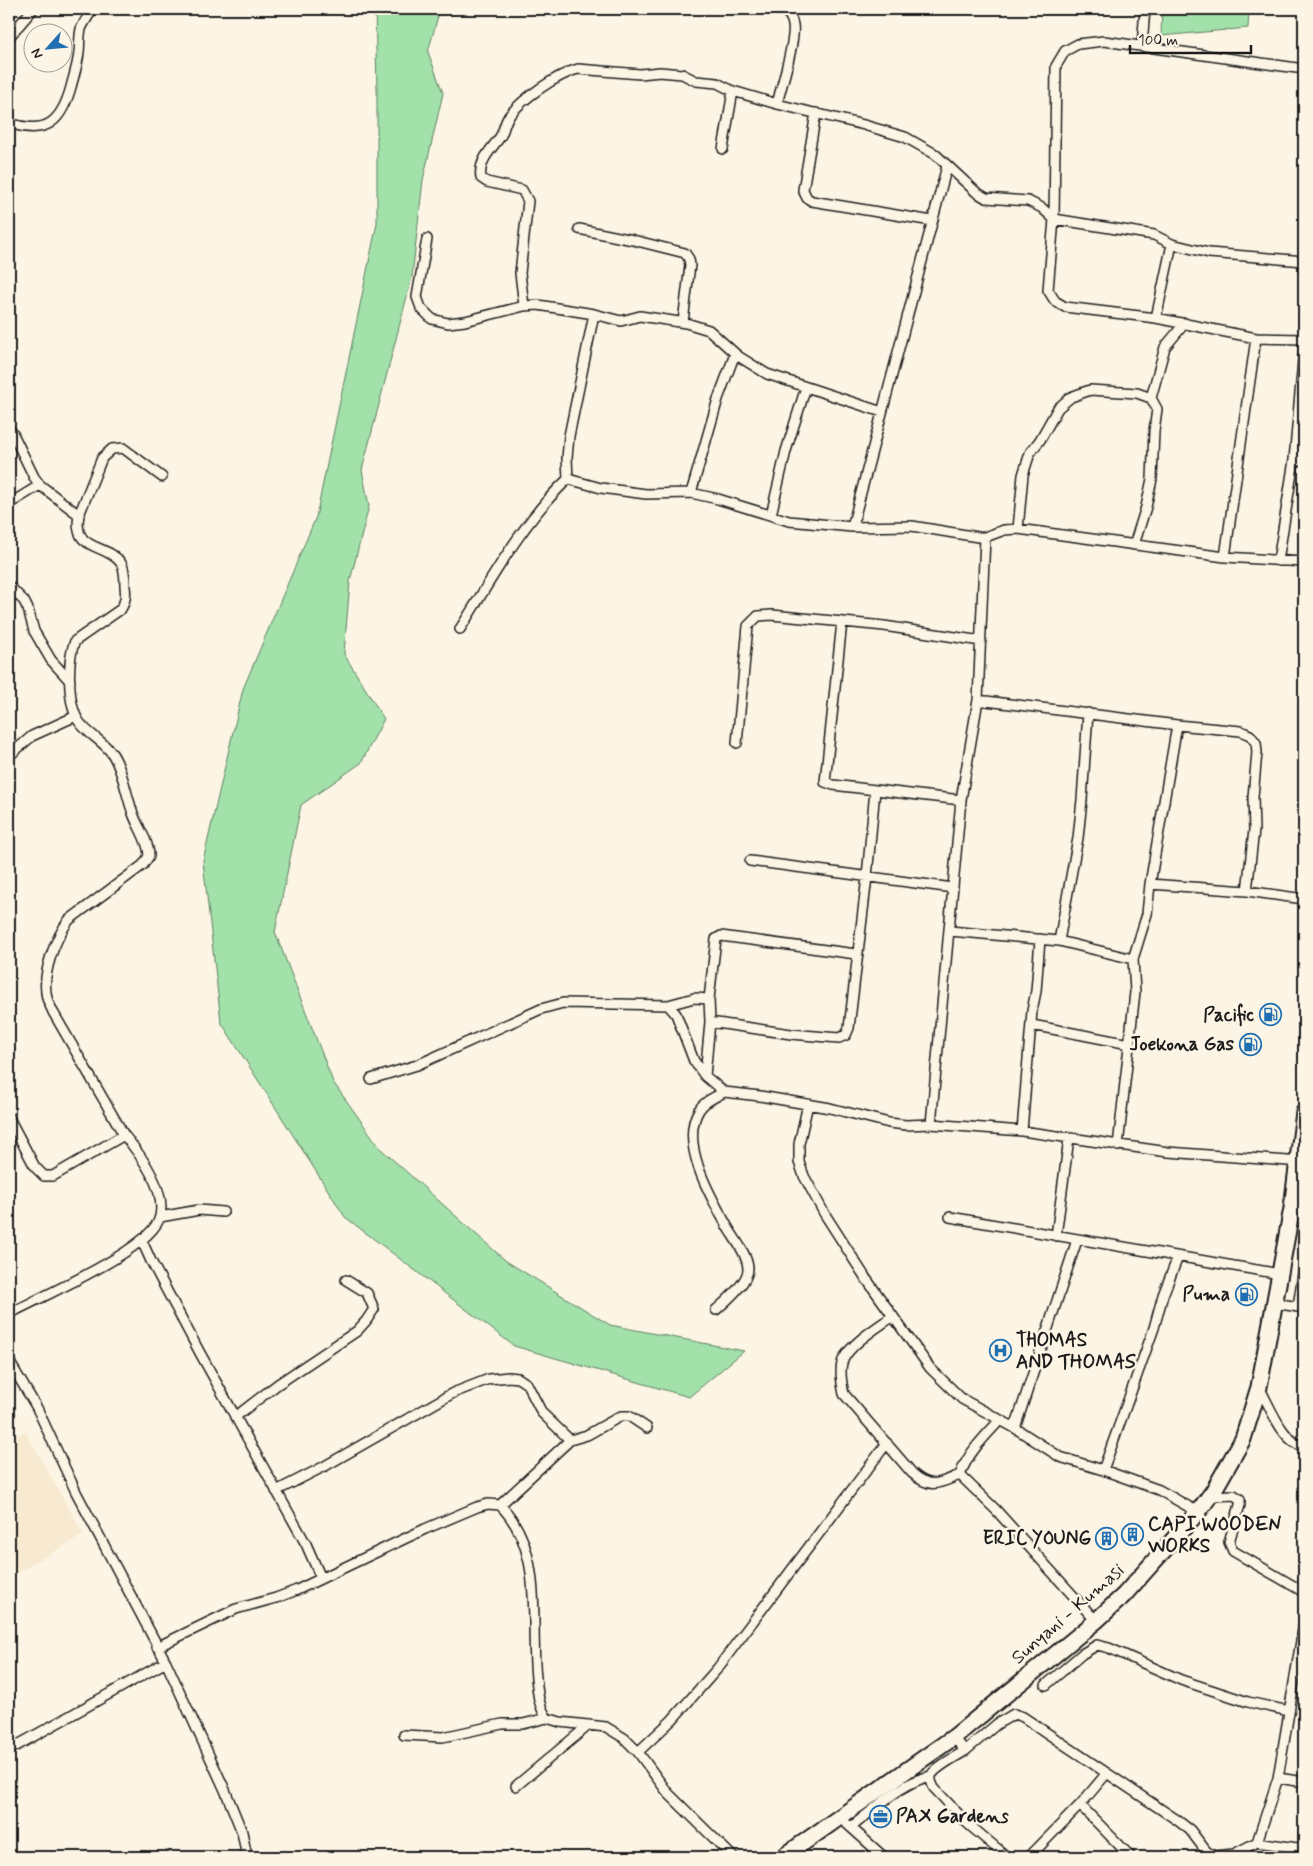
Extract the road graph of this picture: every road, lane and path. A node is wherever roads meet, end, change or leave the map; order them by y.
1 (33, 9) edge
2 (93, 9) edge
3 (783, 9) edge
4 (1145, 9) edge
5 (9, 37) edge
6 (1142, 46) junction
7 (1304, 68) edge
8 (733, 91) junction
9 (777, 104) junction
10 (816, 113) junction
11 (9, 124) edge
12 (723, 148) dead end
13 (947, 166) junction
14 (1054, 219) junction
15 (932, 221) junction
16 (579, 229) dead end
17 (427, 239) dead end
18 (1172, 244) junction
19 (1304, 260) edge
20 (524, 306) junction
21 (594, 314) junction
22 (1156, 318) junction
23 (683, 322) junction
24 (1185, 323) junction
25 (1256, 338) junction
26 (1304, 339) edge
27 (1304, 349) edge
28 (736, 354) junction
29 (806, 387) junction
30 (1151, 398) junction
31 (882, 412) junction
32 (9, 428) edge
33 (1294, 460) junction
34 (1304, 461) edge
35 (162, 477) dead end
36 (568, 479) junction
37 (40, 485) junction
38 (691, 493) junction
39 (9, 504) edge
40 (78, 515) junction
41 (771, 516) junction
42 (852, 527) junction
43 (1018, 528) junction
44 (985, 537) junction
45 (1134, 545) junction
46 (1224, 557) junction
47 (1278, 561) junction
48 (1304, 562) edge
49 (9, 586) edge
50 (842, 622) junction
51 (460, 629) dead end
52 (981, 641) junction
53 (70, 680) junction
54 (978, 700) junction
55 (1088, 713) junction
56 (76, 716) junction
57 (1177, 725) junction
58 (737, 742) dead end
59 (9, 756) edge
60 (874, 790) junction
61 (961, 800) junction
62 (750, 861) dead end
63 (867, 877) junction
64 (1150, 884) junction
65 (953, 888) junction
66 (1247, 891) junction
67 (1304, 899) edge
68 (950, 931) junction
69 (1040, 939) junction
70 (1059, 942) junction
71 (856, 954) junction
72 (1133, 959) junction
73 (709, 999) junction
74 (668, 1005) junction
75 (710, 1022) junction
76 (1032, 1025) junction
77 (1129, 1044) junction
78 (705, 1076) junction
79 (371, 1078) dead end
80 (724, 1092) junction
81 (808, 1104) junction
82 (1304, 1114) edge
83 (9, 1118) edge
84 (931, 1124) junction
85 (1022, 1131) junction
86 (124, 1134) junction
87 (1068, 1138) junction
88 (1118, 1146) junction
89 (1302, 1162) edge
90 (223, 1212) dead end
91 (160, 1217) junction
92 (950, 1218) dead end
93 (1056, 1236) junction
94 (1077, 1240) junction
95 (142, 1241) junction
96 (1178, 1257) junction
97 (1304, 1267) edge
98 (1280, 1274) junction
99 (346, 1280) dead end
100 (1275, 1303) junction
101 (1301, 1308) edge
102 (716, 1310) dead end
103 (9, 1314) edge
104 (893, 1316) junction
105 (9, 1361) edge
106 (1259, 1387) junction
107 (235, 1417) junction
108 (1000, 1420) junction
109 (647, 1428) dead end
110 (1015, 1428) junction
111 (570, 1440) junction
112 (887, 1443) junction
113 (1304, 1446) edge
114 (1103, 1470) junction
115 (960, 1475) junction
116 (276, 1491) junction
117 (1210, 1496) junction
118 (500, 1505) junction
119 (1198, 1512) junction
120 (321, 1578) junction
121 (1304, 1592) edge
122 (1096, 1621) junction
123 (1304, 1623) edge
124 (157, 1647) junction
125 (166, 1662) junction
126 (1300, 1678) edge
127 (1046, 1685) dead end
128 (1289, 1710) junction
129 (547, 1718) junction
130 (589, 1724) junction
131 (404, 1735) dead end
132 (954, 1737) junction
133 (9, 1750) edge
134 (965, 1750) junction
135 (638, 1752) junction
136 (1107, 1773) junction
137 (931, 1776) junction
138 (1278, 1778) junction
139 (1304, 1782) edge
140 (516, 1786) dead end
141 (1080, 1805) junction
142 (845, 1822) junction
143 (1257, 1842) junction
144 (1304, 1849) edge
145 (1130, 1856) edge
146 (247, 1857) edge
147 (733, 1857) edge
148 (783, 1857) edge
149 (884, 1857) edge
150 (1007, 1857) edge
151 (1029, 1857) edge

1 - 5 street
2 - 11 street
3 - 9 street
4 - 6 street
6 - 7 street
6 - 14 street
8 - 9 street
8 - 12 street
8 - 20 street
9 - 10 street
10 - 13 street
10 - 15 street
13 - 14 street
13 - 15 street
14 - 18 street
14 - 22 street
15 - 31 street
16 - 23 street
17 - 20 street
18 - 19 street
18 - 22 street
20 - 21 street
21 - 23 street
21 - 36 street
22 - 24 street
23 - 28 street
24 - 25 street
24 - 30 street
25 - 26 street
25 - 46 street
27 - 33 street
28 - 29 street
28 - 38 street
29 - 31 street
29 - 41 street
30 - 43 street
30 - 45 street
31 - 42 street
32 - 37 street
33 - 34 street
33 - 47 street
35 - 40 street
36 - 38 street
36 - 51 street
37 - 39 street
37 - 40 street
38 - 41 street
40 - 53 street
41 - 42 street
42 - 44 street
43 - 44 street
43 - 45 street
44 - 52 street
45 - 46 street
46 - 47 street
47 - 48 street
49 - 53 street
50 - 52 street
50 - 58 street
50 - 60 street
52 - 54 street
53 - 56 street
54 - 55 street
54 - 61 street
55 - 57 street
55 - 70 street
56 - 59 street
56 - 86 street
57 - 64 street
57 - 66 street
60 - 61 street
60 - 63 street
61 - 65 street
62 - 63 street
63 - 65 street
63 - 71 street
64 - 66 street
64 - 72 street
65 - 68 street
66 - 67 street
68 - 69 street
68 - 84 street
69 - 70 street
69 - 76 street
70 - 72 street
71 - 73 street
71 - 75 street
72 - 77 street
73 - 74 street
73 - 75 street
74 - 78 street
74 - 79 street
75 - 78 street
76 - 77 street
76 - 85 street
77 - 88 street
78 - 80 street
80 - 81 street
80 - 102 street
81 - 84 street
81 - 104 street
82 - 89 main road, Sunyani - Kumasi
83 - 86 street
84 - 85 street
85 - 87 street
86 - 91 street
87 - 88 street
87 - 93 street
88 - 89 street
89 - 98 main road, Sunyani - Kumasi
90 - 91 street
91 - 95 street
92 - 93 street
93 - 94 street
94 - 96 street
94 - 110 street
95 - 103 street
95 - 107 street
96 - 98 street
96 - 114 street
97 - 101 street
98 - 100 main road, Sunyani - Kumasi
99 - 107 street
100 - 101 street
100 - 106 main road, Sunyani - Kumasi
104 - 108 street
104 - 112 street
105 - 124 street
106 - 113 street
106 - 117 main road, Sunyani - Kumasi
107 - 116 street
108 - 110 street
108 - 115 street
109 - 111 street
110 - 114 street
111 - 116 street
111 - 118 street
112 - 115 street
112 - 135 street
114 - 119 street
115 - 122 street
116 - 120 street
117 - 119 main road, Sunyani - Kumasi
117 - 121 street
118 - 120 street
118 - 129 street
119 - 122 main road, Sunyani - Kumasi
120 - 124 street
122 - 132 main road, Sunyani - Kumasi
123 - 126 street
124 - 125 street
125 - 133 street
125 - 146 street
126 - 128 street
127 - 128 street
128 - 138 street
129 - 130 street
129 - 131 street
130 - 135 street
130 - 140 street
132 - 134 street
132 - 142 main road, Sunyani - Kumasi
134 - 136 street
134 - 137 street
135 - 147 street
136 - 141 street
136 - 143 street
137 - 142 street
137 - 150 street
138 - 139 street
138 - 143 street
141 - 145 street
141 - 151 street
142 - 148 main road, Sunyani - Kumasi
142 - 149 street
143 - 144 street

